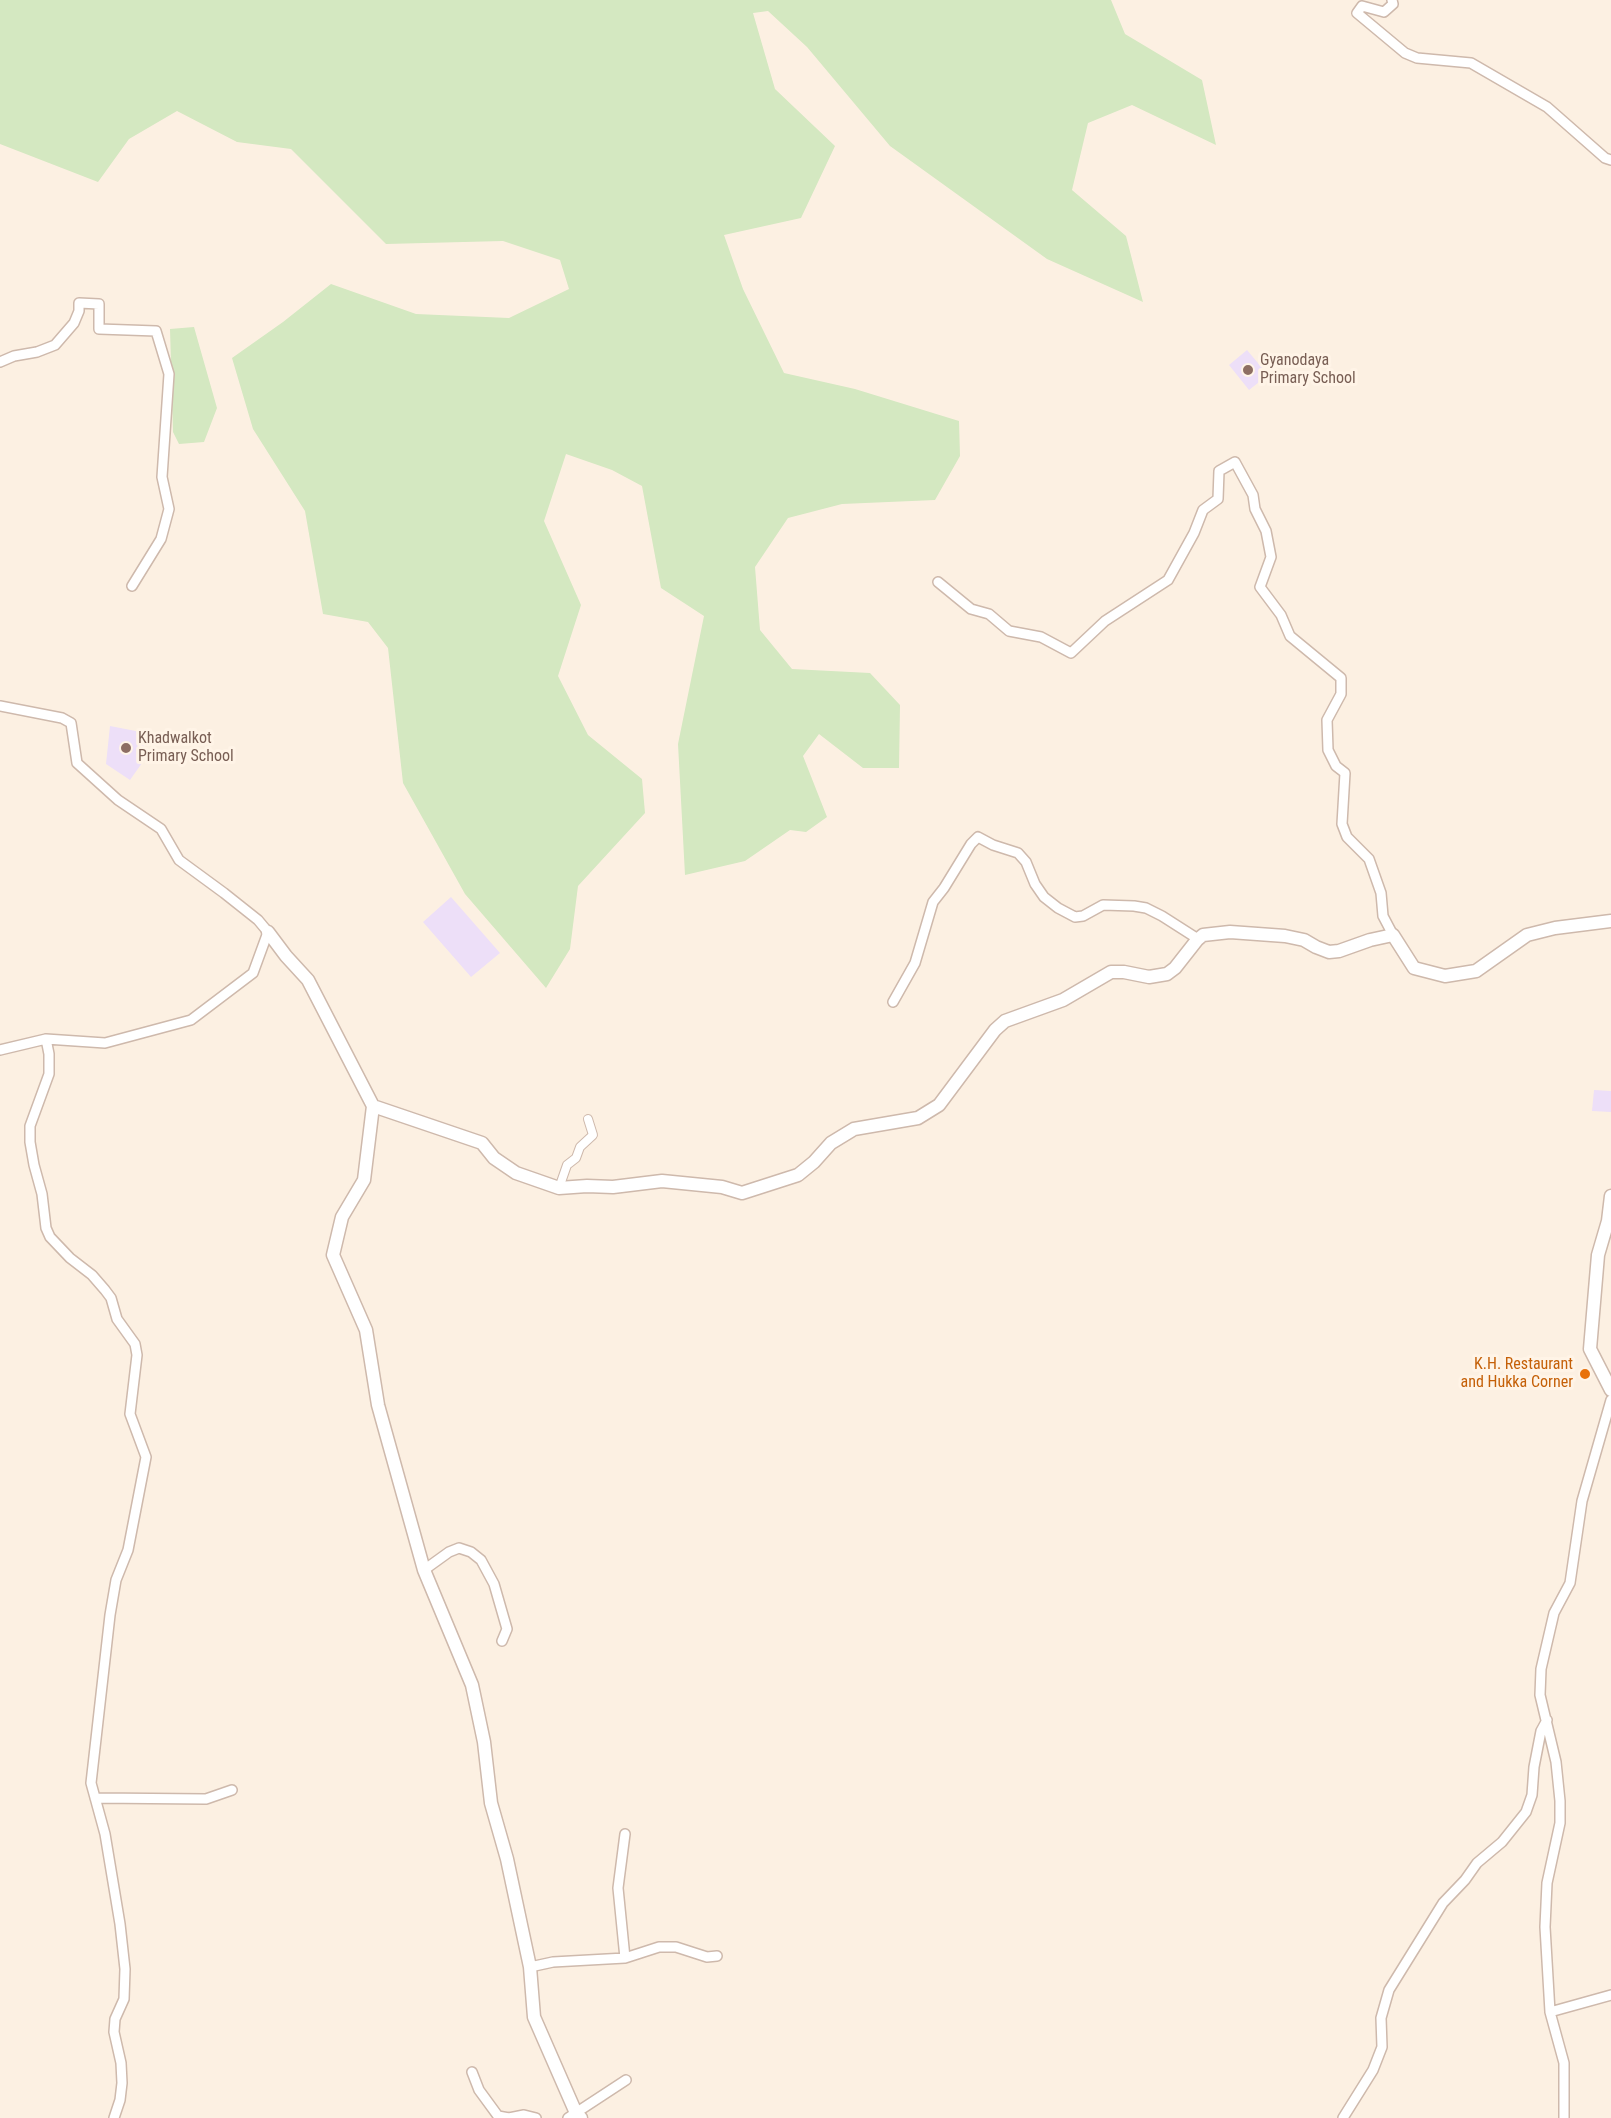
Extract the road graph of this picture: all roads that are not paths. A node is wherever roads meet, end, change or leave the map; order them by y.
1 (1392, 0) edge
2 (1611, 160) edge
3 (0, 362) edge
4 (938, 582) dead end
5 (132, 586) dead end
6 (0, 706) edge
7 (1611, 921) edge
8 (268, 932) junction
9 (1393, 935) junction
10 (1198, 939) junction
11 (893, 1002) dead end
12 (46, 1040) junction
13 (0, 1050) edge
14 (373, 1106) junction
15 (588, 1119) dead end
16 (559, 1188) junction
17 (1611, 1196) edge
18 (1611, 1390) edge
19 (1611, 1400) edge
20 (424, 1570) junction
21 (502, 1641) dead end
22 (1547, 1720) junction
23 (232, 1790) dead end
24 (95, 1798) junction
25 (625, 1834) dead end
26 (717, 1956) dead end
27 (625, 1958) junction
28 (530, 1967) junction
29 (1611, 1995) edge
30 (1550, 2012) junction
31 (472, 2072) dead end
32 (626, 2080) dead end
33 (575, 2116) edge
34 (114, 2118) edge
35 (536, 2118) edge
36 (1343, 2118) edge
37 (1564, 2118) edge

1 - 2 street
3 - 5 street
4 - 9 street
6 - 8 street
7 - 9 street
8 - 12 street
8 - 14 street
9 - 10 street
10 - 11 street
10 - 16 street
12 - 13 street
12 - 24 street
14 - 16 street
14 - 20 street
15 - 16 street
17 - 18 street
19 - 22 street
20 - 21 street
20 - 28 street
22 - 30 street
22 - 36 street
23 - 24 street
24 - 34 street
25 - 27 street
26 - 27 street
27 - 28 street
28 - 33 street
29 - 30 street
30 - 37 street
31 - 35 street
32 - 33 street

